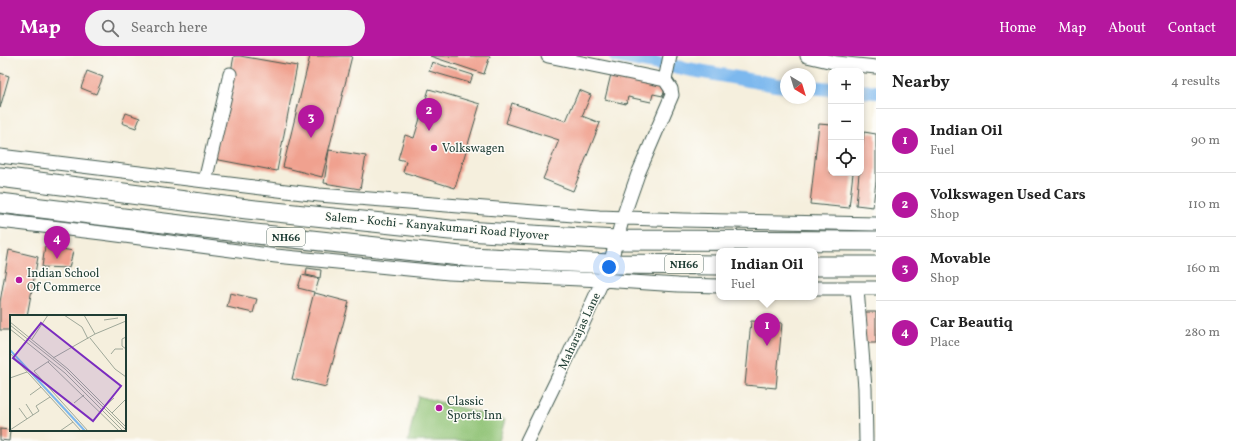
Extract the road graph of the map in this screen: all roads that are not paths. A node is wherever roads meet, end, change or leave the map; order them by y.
1 (548, 56) edge
2 (670, 56) edge
3 (807, 56) edge
4 (876, 67) edge
5 (230, 74) dead end
6 (668, 85) junction
7 (0, 156) edge
8 (0, 178) edge
9 (205, 181) junction
10 (0, 203) edge
11 (623, 217) junction
12 (0, 220) edge
13 (876, 224) edge
14 (616, 240) junction
15 (876, 241) edge
16 (716, 265) edge
17 (818, 266) edge
18 (876, 266) edge
19 (606, 272) junction
20 (716, 286) edge
21 (818, 288) edge
22 (876, 288) edge
23 (857, 289) junction
24 (527, 441) edge
25 (866, 441) edge

1 - 6 street
2 - 6 street, Maharajas Lane
3 - 4 street
5 - 9 street
6 - 11 street, Maharajas Lane
7 - 9 street
8 - 14 highway, Salem - Kochi - Kanyakumari Road Flyover / NH66
9 - 11 street
10 - 19 highway, Salem - Kochi - Kanyakumari Road Flyover / NH66
11 - 13 street
11 - 14 street, Maharajas Lane
12 - 19 street
14 - 15 highway, Salem - Kochi - Kanyakumari Road Flyover / NH66
14 - 19 street, Maharajas Lane
16 - 19 highway, Salem - Kochi - Kanyakumari Road Flyover / NH66
17 - 18 highway
19 - 20 street
19 - 24 street, Maharajas Lane
21 - 23 street
22 - 23 street
23 - 25 street

